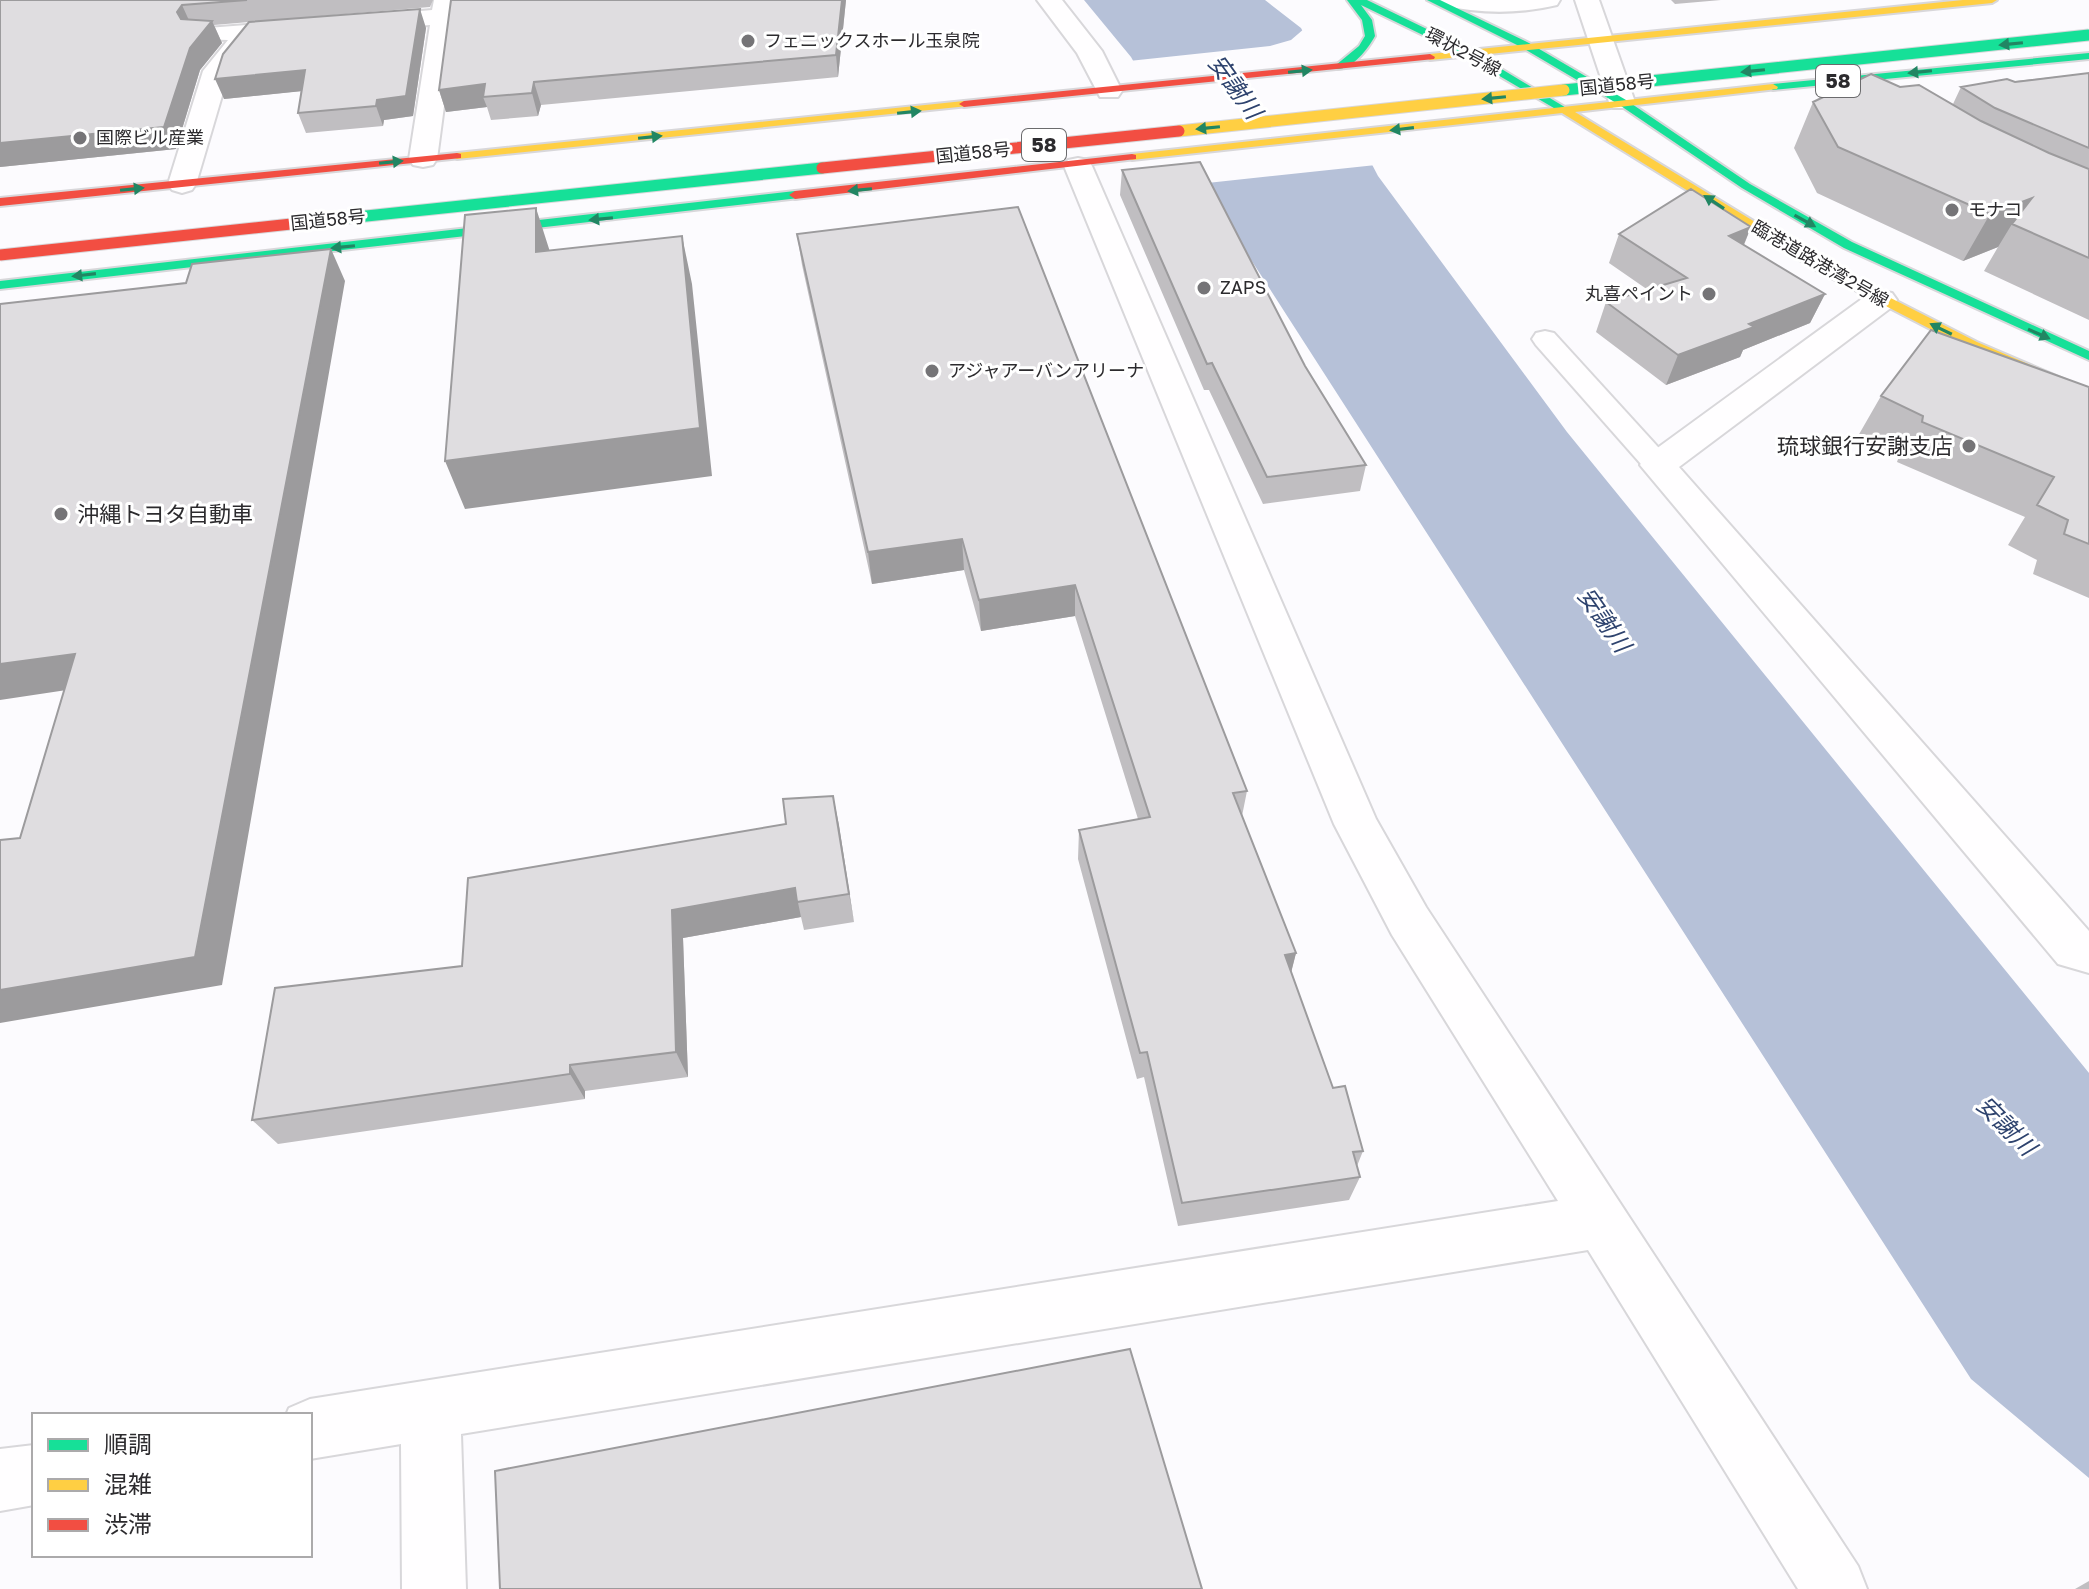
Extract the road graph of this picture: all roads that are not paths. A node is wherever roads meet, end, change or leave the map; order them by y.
1 (1049, 0) edge
2 (1352, 0) edge
3 (1359, 0) edge
4 (1432, 0) edge
5 (1451, 0) edge
6 (1548, 0) edge
7 (1587, 0) edge
8 (1992, 0) edge
9 (444, 9) edge
10 (248, 31) junction
11 (203, 34) edge
12 (2089, 35) edge
13 (1600, 38) junction
14 (1525, 45) junction
15 (1466, 52) junction
16 (2089, 58) edge
17 (2054, 59) joint
18 (1629, 60) dead end
19 (1336, 68) junction
20 (1471, 76) dead end
21 (1847, 80) junction
22 (1109, 91) junction
23 (1867, 94) edge
24 (1622, 102) junction
25 (1563, 109) junction
26 (423, 159) junction
27 (1078, 166) junction
28 (182, 184) junction
29 (0, 202) edge
30 (0, 255) edge
31 (0, 285) edge
32 (1881, 300) junction
33 (1545, 339) dead end
34 (2089, 356) edge
35 (2089, 395) edge
36 (1658, 465) junction
37 (2089, 952) edge
38 (1601, 1221) junction
39 (431, 1408) junction
40 (312, 1429) edge
41 (32, 1475) edge
42 (0, 1480) edge
43 (434, 1589) edge
44 (1835, 1589) edge

1 - 22 street
2 - 19 main road
3 - 15 main road, 環状2号線
4 - 14 main road, 環状2号線
5 - 6 street
7 - 13 street
8 - 13 main road, 58
9 - 10 street
9 - 26 street
10 - 11 street
10 - 28 street
12 -> 30 main road, 国道58号 / 58, bridge
13 - 14 main road, 58
13 - 24 street
14 - 15 main road, 58
14 - 24 main road, 環状2号線
15 - 19 main road, 58
15 - 25 main road, 環状2号線
16 - 17 street
17 -> 21 main road, 58
18 - 20 main road, 国道58号
22 -> 19 main road, 58
21 - 23 main road
21 - 24 main road, 58
26 -> 22 main road, 58
24 - 25 main road, 58
24 -> 34 main road, 臨港道路港湾2号線
25 -> 27 main road, 58
32 -> 25 main road, 臨港道路港湾2号線
28 -> 26 main road, 58
27 -> 31 main road, 58
27 - 38 street
29 -> 28 main road, 58
35 -> 32 main road, 臨港道路港湾2号線
32 - 36 street
33 - 36 lane
36 - 37 street
38 - 39 street
38 - 44 street
39 - 40 street
39 - 43 street
41 - 42 street

